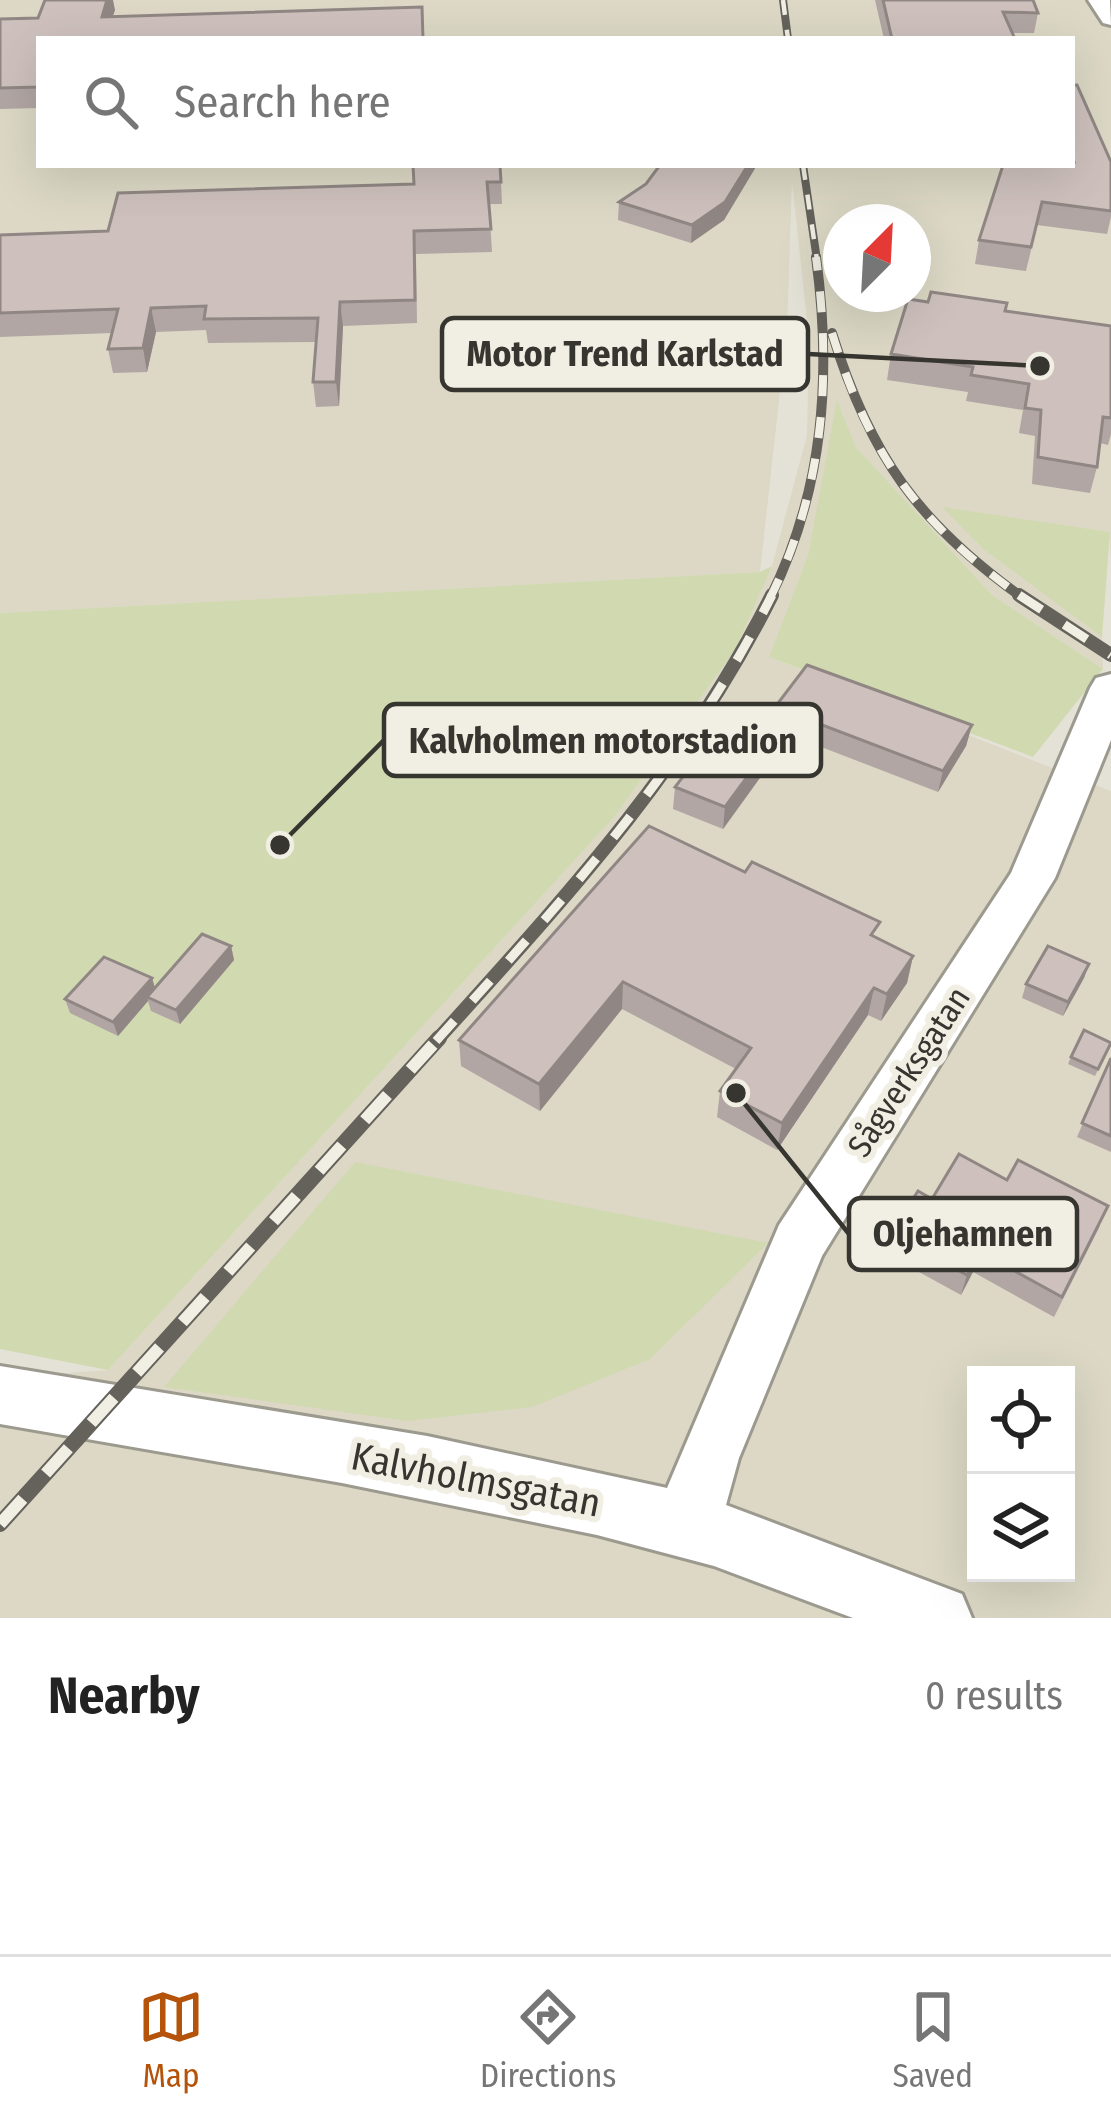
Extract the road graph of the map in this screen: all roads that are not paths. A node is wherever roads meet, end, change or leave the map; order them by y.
1 (1099, 0) edge
2 (1111, 18) edge
3 (1111, 688) edge
4 (0, 1394) edge
5 (687, 1526) junction
6 (938, 1618) edge

1 - 2 street
3 - 5 street, Sågverksgatan
4 - 5 street, Kalvholmsgatan
5 - 6 street, Kalvholmsgatan

